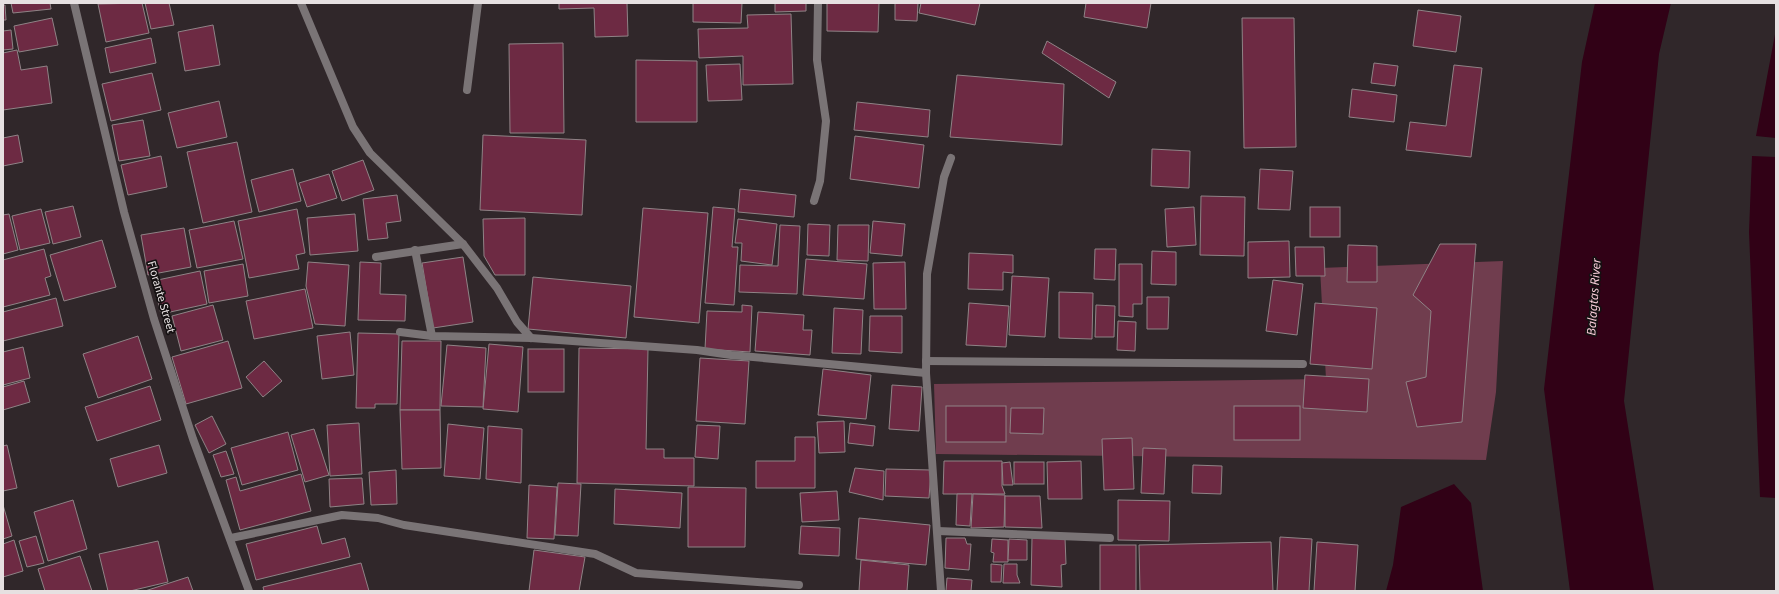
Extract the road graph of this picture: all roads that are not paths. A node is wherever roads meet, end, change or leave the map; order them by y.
1 (74, 3) edge
2 (300, 3) edge
3 (478, 3) edge
4 (818, 3) edge
5 (468, 90) dead end
6 (951, 158) dead end
7 (814, 201) dead end
8 (463, 244) junction
9 (415, 250) junction
10 (376, 257) dead end
11 (400, 332) dead end
12 (432, 336) junction
13 (531, 338) junction
14 (926, 361) junction
15 (1304, 364) dead end
16 (926, 373) junction
17 (938, 531) junction
18 (231, 538) junction
19 (1110, 538) dead end
20 (799, 586) dead end
21 (249, 591) edge
22 (941, 591) edge

1 - 18 street, Florante Street
2 - 8 street
3 - 5 street
4 - 7 street
6 - 14 street
8 - 9 street
8 - 13 street
9 - 10 street
9 - 12 street
11 - 12 street
12 - 13 street
13 - 16 street
14 - 15 street
14 - 16 street
16 - 17 street
17 - 19 street
17 - 22 street
18 - 20 street
18 - 21 street, Florante Street

